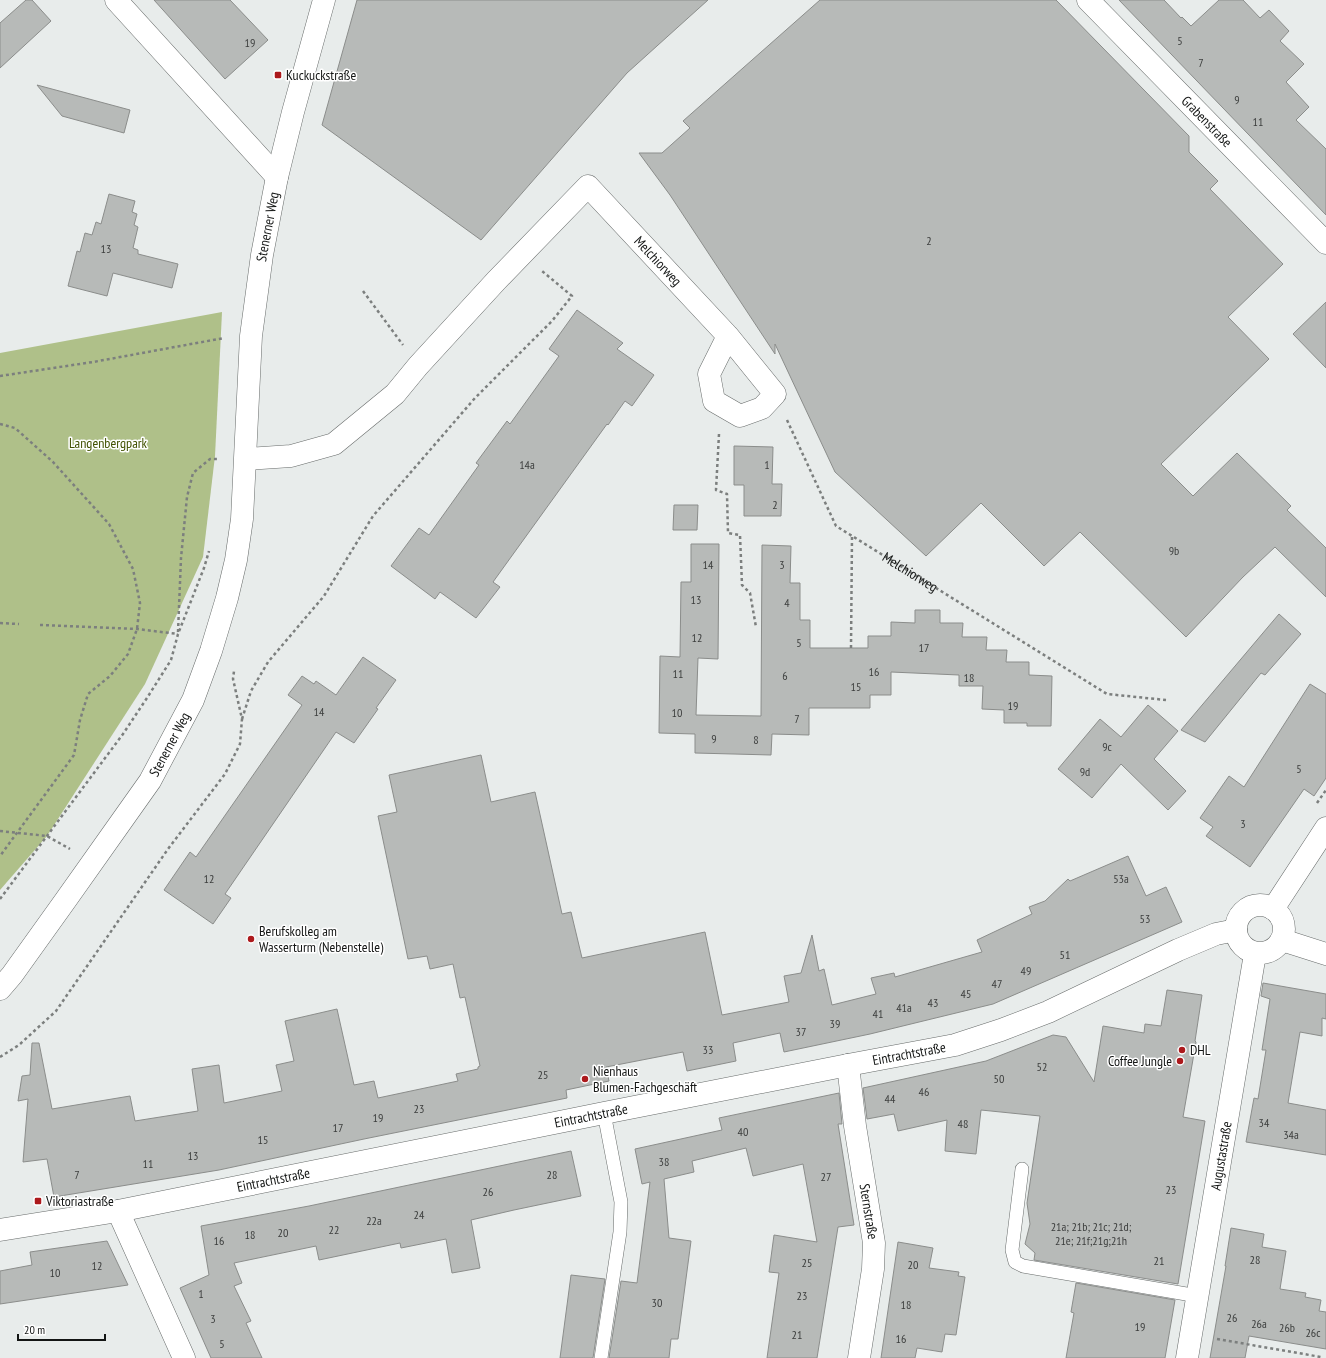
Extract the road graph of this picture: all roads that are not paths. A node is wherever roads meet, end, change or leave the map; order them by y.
1 (116, 0) edge
2 (324, 0) edge
3 (1088, 0) edge
4 (277, 177) junction
5 (1326, 243) edge
6 (728, 336) junction
7 (246, 459) junction
8 (1326, 828) edge
9 (1273, 909) junction
10 (1236, 930) junction
11 (1282, 940) junction
12 (1256, 954) junction
13 (1326, 954) edge
14 (0, 989) edge
15 (848, 1065) junction
16 (604, 1113) junction
17 (1022, 1169) dead end
18 (118, 1211) junction
19 (0, 1230) edge
20 (1198, 1296) junction
21 (184, 1358) edge
22 (601, 1358) edge
23 (859, 1358) edge
24 (1187, 1358) edge

1 - 4 street
2 - 4 street, Stenerner Weg
3 - 5 street, Grabenstraße
4 - 7 street, Stenerner Weg
6 - 6 street, Melchiorweg
6 - 7 street, Melchiorweg
7 - 14 street, Stenerner Weg
8 - 9 street
9 - 10 street
9 - 11 street
10 - 12 street
10 - 15 street, Eintrachtstraße
11 - 12 street
11 - 13 street
12 - 20 street, Augustastraße
15 - 16 street, Eintrachtstraße
15 - 23 street, Sternstraße
16 - 18 street, Eintrachtstraße
16 - 22 lane
17 - 20 lane
18 - 19 street, Eintrachtstraße
18 - 21 street
20 - 24 street, Augustastraße

